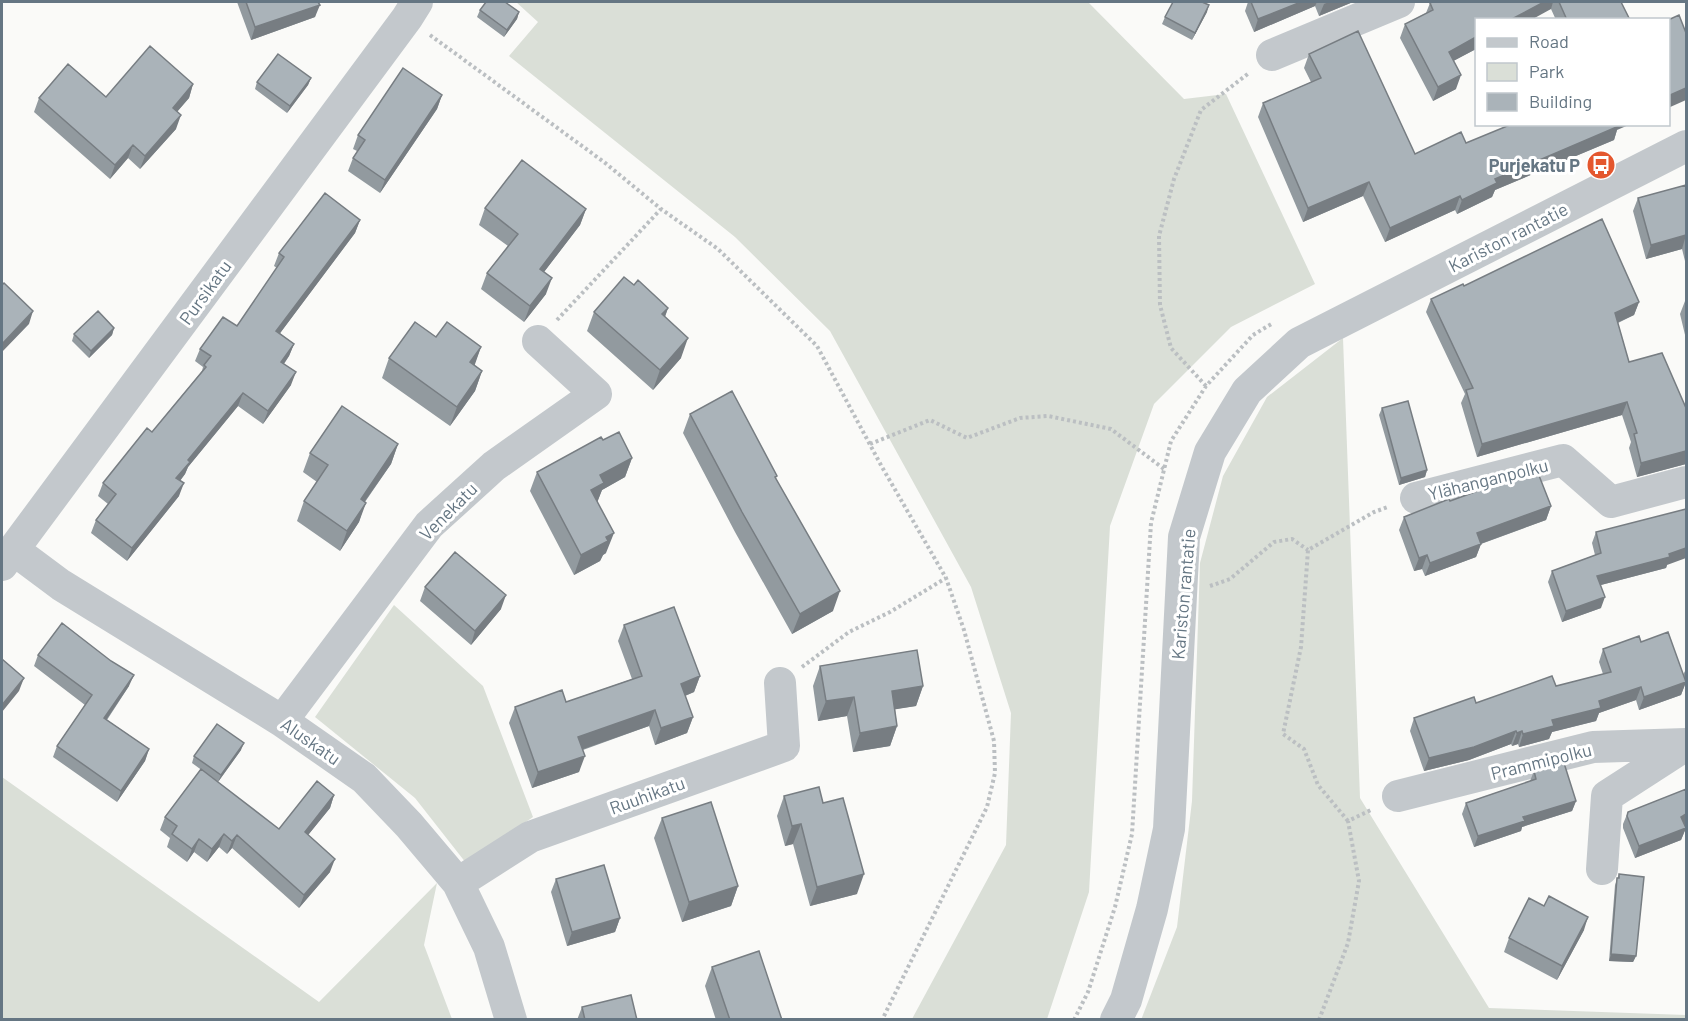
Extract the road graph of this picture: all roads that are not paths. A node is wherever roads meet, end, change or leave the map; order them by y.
1 (1399, 2) edge
2 (412, 10) edge
3 (1272, 55) road end
4 (1686, 146) edge
5 (538, 341) road end
6 (1686, 482) edge
7 (1416, 498) road end
8 (8, 558) edge
9 (780, 683) road end
10 (282, 721) junction
11 (1686, 745) edge
12 (1398, 796) road end
13 (1602, 869) dead end
14 (458, 883) junction
15 (511, 1020) edge
16 (1116, 1020) edge

1 - 3 street
2 - 8 street, Pursikatu
4 - 16 street, Kariston rantatie
5 - 10 street, Venekatu
6 - 7 street, Ylähanganpolku
8 - 10 street, Aluskatu
9 - 14 street, Ruuhikatu
10 - 14 street, Aluskatu
11 - 12 street, Prammipolku
11 - 13 street
14 - 15 street, Aluskatu

